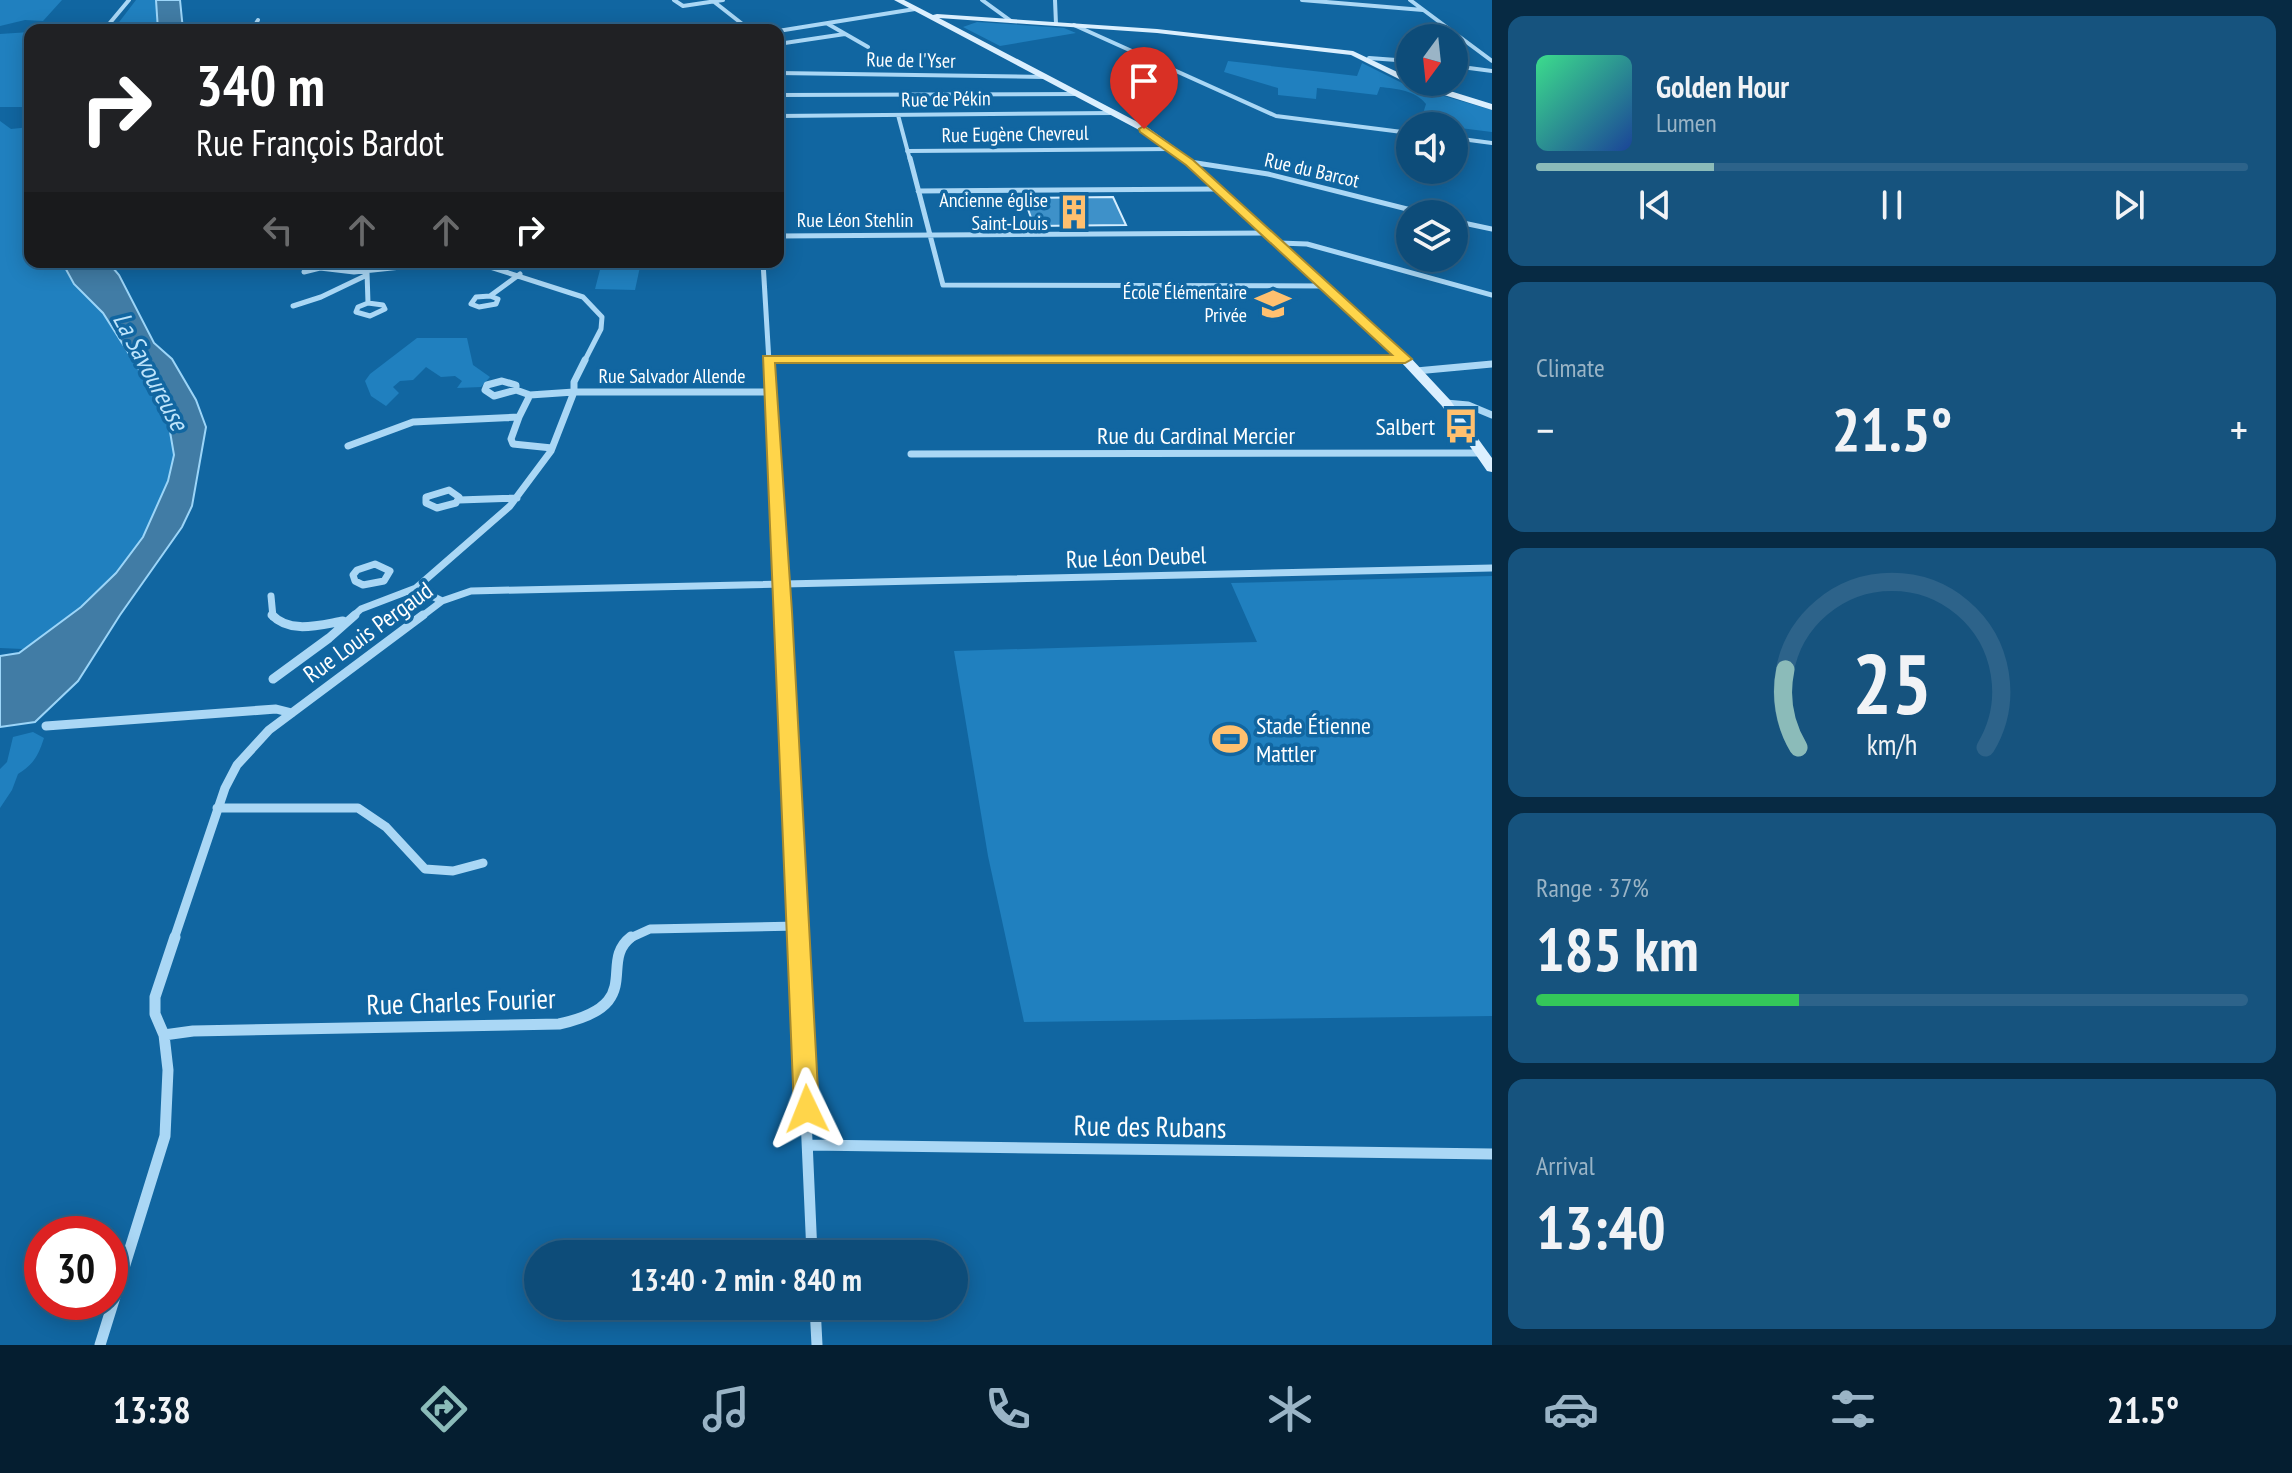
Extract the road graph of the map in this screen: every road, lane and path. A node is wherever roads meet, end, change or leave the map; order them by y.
1 (129, 0) edge
2 (674, 0) edge
3 (723, 0) edge
4 (898, 0) edge
5 (982, 0) edge
6 (1055, 0) edge
7 (1302, 0) edge
8 (1410, 0) edge
9 (713, 1) edge
10 (915, 9) junction
11 (1423, 10) junction
12 (927, 15) junction
13 (258, 20) dead end
14 (1011, 21) junction
15 (827, 23) junction
16 (109, 24) edge
17 (256, 24) edge
18 (742, 24) edge
19 (1056, 24) junction
20 (1074, 25) junction
21 (784, 30) edge
22 (845, 34) junction
23 (784, 43) edge
24 (868, 47) dead end
25 (1369, 58) junction
26 (1396, 60) edge
27 (1492, 61) edge
28 (1468, 68) edge
29 (1492, 71) edge
30 (784, 73) edge
31 (1396, 73) edge
32 (1045, 77) junction
33 (1078, 94) junction
34 (784, 95) edge
35 (1456, 96) edge
36 (1492, 107) edge
37 (1113, 113) junction
38 (898, 115) junction
39 (784, 116) edge
40 (1396, 131) edge
41 (1468, 140) edge
42 (1492, 143) edge
43 (1172, 149) junction
44 (907, 151) junction
45 (1190, 162) junction
46 (1219, 189) junction
47 (918, 191) junction
48 (1396, 206) edge
49 (1468, 224) edge
50 (1492, 229) edge
51 (1268, 233) junction
52 (784, 236) edge
53 (929, 236) junction
54 (1279, 243) junction
55 (415, 268) edge
56 (489, 268) edge
57 (763, 268) edge
58 (304, 272) dead end
59 (367, 273) junction
60 (520, 274) junction
61 (1328, 286) junction
62 (1492, 295) edge
63 (490, 296) dead end
64 (368, 303) dead end
65 (293, 306) dead end
66 (768, 359) junction
67 (1405, 359) junction
68 (1492, 364) edge
69 (1416, 371) junction
70 (516, 390) dead end
71 (574, 392) junction
72 (771, 392) junction
73 (530, 395) junction
74 (1446, 403) junction
75 (1492, 415) edge
76 (519, 417) junction
77 (348, 446) dead end
78 (552, 448) junction
79 (1481, 453) junction
80 (911, 454) dead end
81 (1492, 468) edge
82 (517, 498) junction
83 (459, 500) dead end
84 (1492, 568) edge
85 (384, 581) dead end
86 (780, 586) junction
87 (416, 588) junction
88 (400, 594) junction
89 (271, 596) dead end
90 (442, 601) junction
91 (344, 621) junction
92 (273, 679) dead end
93 (292, 713) junction
94 (46, 726) dead end
95 (217, 808) junction
96 (483, 863) dead end
97 (799, 926) junction
98 (164, 1035) junction
99 (808, 1145) junction
100 (1492, 1154) edge
101 (811, 1240) edge
102 (816, 1320) edge
103 (100, 1345) edge
104 (817, 1345) edge

1 - 16 street
2 - 9 street
3 - 9 street
4 - 10 main road
5 - 14 street
6 - 19 street
7 - 11 street
8 - 11 street
9 - 18 street
10 - 12 main road
10 - 15 street
11 - 27 street
12 - 14 main road
12 - 32 main road
13 - 17 street
14 - 19 main road
15 - 21 street
15 - 22 street
19 - 20 main road
20 - 25 main road
20 - 40 street
22 - 23 street
22 - 24 street
25 - 26 street
25 - 31 main road
28 - 29 street
30 - 32 street, Rue de l'Yser
32 - 33 main road
33 - 34 street
33 - 37 main road
35 - 36 main road
37 - 38 street, Rue de Pékin
37 - 43 main road
38 - 39 street, Rue de Pékin
38 - 44 street
41 - 42 street
43 - 44 street, Rue Eugène Chevreul
43 - 45 main road
44 - 47 street
45 - 46 main road
45 - 48 street, Rue du Barcot
46 - 47 street
46 - 51 main road
47 - 53 street
49 - 50 street
51 - 53 street, Rue Léon Stehlin
51 - 54 main road
52 - 53 street, Rue Léon Stehlin
53 - 61 street
54 - 61 main road
54 - 62 street
55 - 59 street, Rue Salvador Allende
56 - 60 street, Rue Salvador Allende
57 - 66 street
58 - 59 street, Rue Salvador Allende
59 - 64 street
59 - 65 street
60 - 63 street
60 - 71 street, Rue Salvador Allende
61 - 67 main road
66 - 67 street
66 - 72 street
67 - 69 main road
68 - 69 street
69 - 74 main road
70 - 73 street
71 - 72 street, Rue Salvador Allende
71 - 73 street
71 - 78 street, Rue Salvador Allende
72 - 86 street
73 - 76 street
74 - 75 street
74 - 79 main road
76 - 77 street
76 - 78 street
78 - 82 street, Rue Salvador Allende
79 - 80 street, Rue du Cardinal Mercier
79 - 81 main road
82 - 83 street
82 - 87 street, Rue Salvador Allende
84 - 86 street, Rue Léon Deubel
85 - 88 street
86 - 90 street, Rue Louis Pergaud
86 - 97 street
87 - 88 street
87 - 90 street
88 - 91 street
89 - 91 street
90 - 93 street, Rue Louis Pergaud
91 - 92 street
93 - 94 street
93 - 95 street, Rue Louis Pergaud
95 - 96 street
95 - 98 street, Rue Louis Pergaud
97 - 98 street, Rue Charles Fourier
97 - 99 street
98 - 103 street, Rue Louis Pergaud
99 - 100 street, Rue des Rubans
99 - 101 street
102 - 104 street

